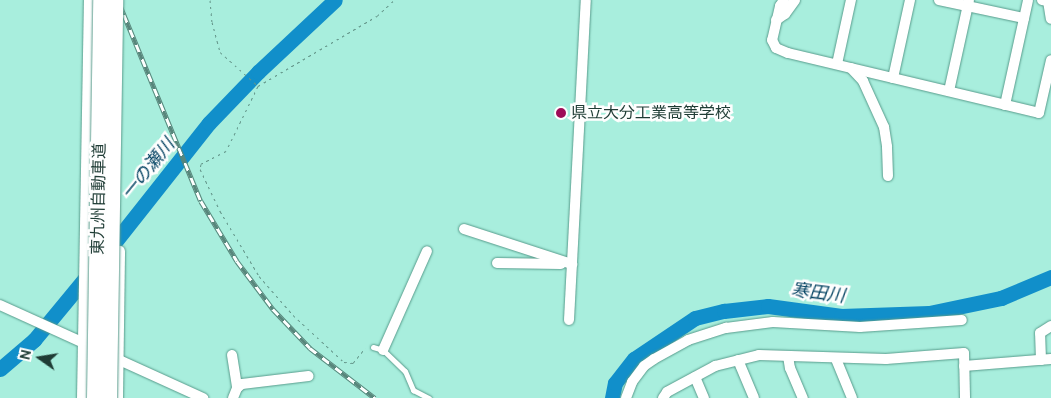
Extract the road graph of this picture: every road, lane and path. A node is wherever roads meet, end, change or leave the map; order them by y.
1 (90, 0) edge
2 (102, 0) edge
3 (114, 0) edge
4 (210, 0) edge
5 (394, 0) edge
6 (586, 0) edge
7 (784, 0) edge
8 (795, 0) edge
9 (852, 0) edge
10 (910, 0) edge
11 (938, 0) edge
12 (1028, 0) edge
13 (1042, 0) edge
14 (968, 3) edge
15 (1024, 18) junction
16 (1051, 19) edge
17 (776, 20) junction
18 (1051, 60) edge
19 (838, 64) junction
20 (851, 67) junction
21 (893, 78) junction
22 (258, 86) junction
23 (949, 91) junction
24 (1005, 105) junction
25 (888, 176) dead end
26 (464, 229) dead end
27 (120, 251) dead end
28 (427, 251) dead end
29 (497, 263) dead end
30 (572, 264) junction
31 (0, 305) edge
32 (569, 320) dead end
33 (962, 320) dead end
34 (1051, 326) edge
35 (84, 343) junction
36 (378, 348) junction
37 (232, 355) dead end
38 (788, 356) junction
39 (836, 359) junction
40 (118, 360) junction
41 (738, 360) junction
42 (1046, 360) edge
43 (964, 366) junction
44 (309, 376) dead end
45 (695, 376) junction
46 (237, 388) junction
47 (83, 398) edge
48 (96, 398) edge
49 (108, 398) edge
50 (118, 398) edge
51 (203, 398) edge
52 (233, 398) edge
53 (429, 398) edge
54 (626, 398) edge
55 (663, 398) edge
56 (704, 398) edge
57 (754, 398) edge
58 (803, 398) edge
59 (852, 398) edge
60 (965, 398) edge

1 - 35 street
2 - 48 highway, 東九州自動車道, bridge
3 - 49 highway, 東九州自動車道, bridge
4 - 22 path
5 - 22 path
6 - 30 street
7 - 17 street
8 - 17 street
9 - 19 street
10 - 21 street
11 - 14 street
12 - 15 street
13 - 16 street
14 - 15 street
14 - 23 street
15 - 24 street
17 - 19 street
18 - 24 street
19 - 20 street
20 - 21 street
20 - 25 street
21 - 23 street
22 - 36 path
23 - 24 street
26 - 30 street
27 - 40 street
28 - 36 street
29 - 30 street
30 - 32 street
31 - 35 street
33 - 54 street
34 - 42 street
35 - 40 street
35 - 47 street
36 - 53 lane
37 - 46 street
38 - 39 street
38 - 41 street
38 - 58 street
39 - 43 street
39 - 59 street
40 - 50 street
40 - 51 street
41 - 45 street
41 - 57 street
42 - 43 street
43 - 60 street
44 - 46 street
45 - 55 street
45 - 56 street
46 - 52 street

